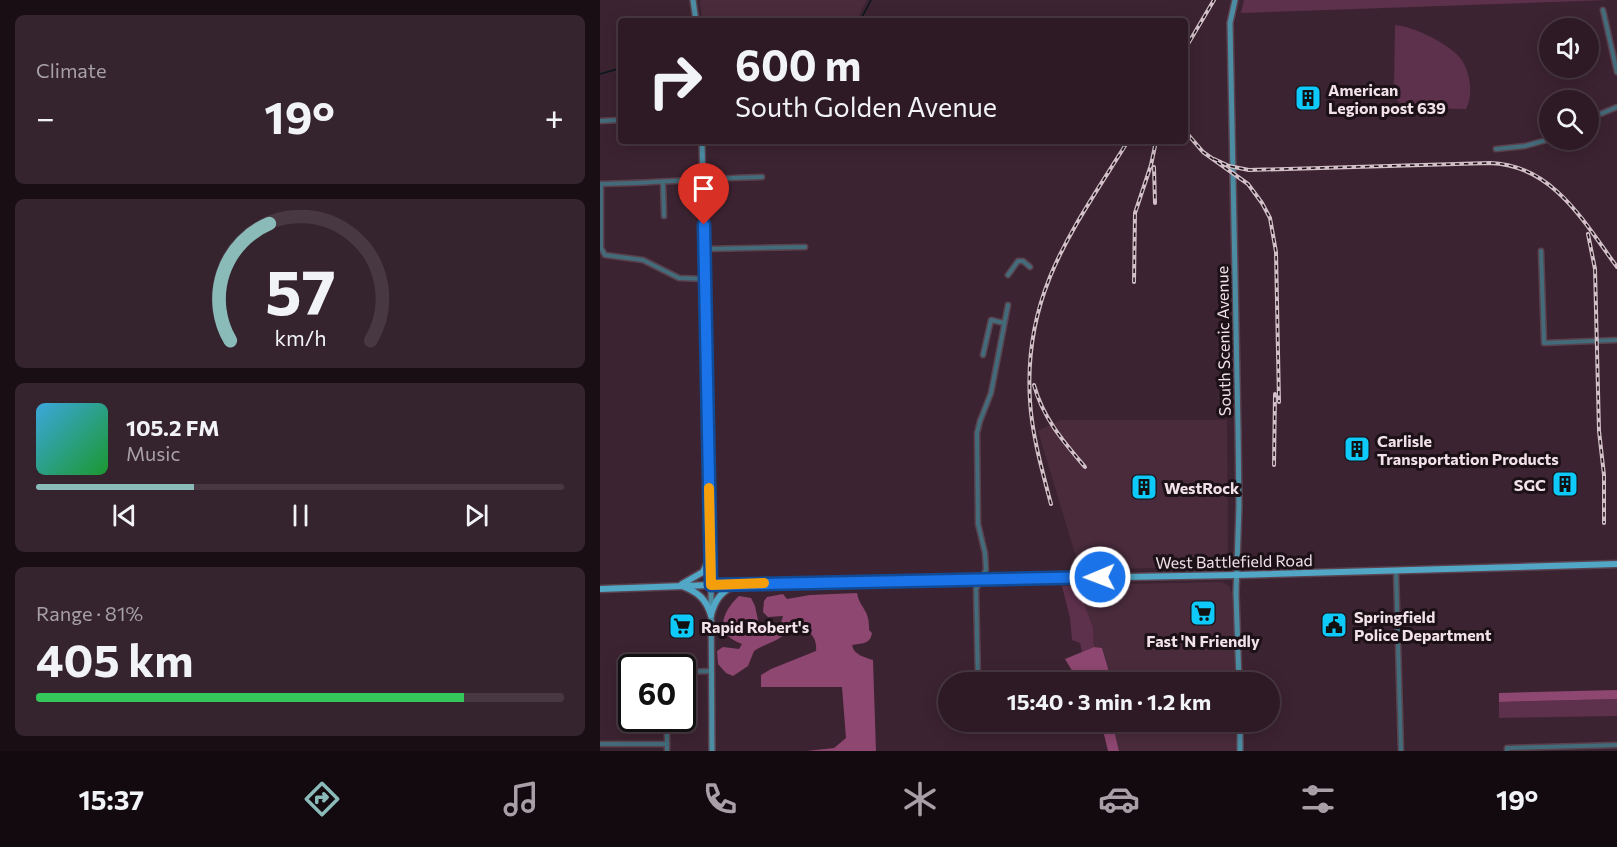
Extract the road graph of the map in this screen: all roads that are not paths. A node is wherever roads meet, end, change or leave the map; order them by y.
1 (693, 0) edge
2 (1235, 0) edge
3 (1603, 10) dead end
4 (696, 18) edge
5 (1617, 72) edge
6 (1617, 107) edge
7 (1599, 114) edge
8 (600, 120) edge
9 (618, 120) edge
10 (1539, 143) edge
11 (702, 144) edge
12 (1496, 149) dead end
13 (762, 177) dead end
14 (703, 178) junction
15 (663, 183) junction
16 (600, 184) edge
17 (664, 216) dead end
18 (805, 247) dead end
19 (601, 248) edge
20 (704, 249) junction
21 (1541, 251) dead end
22 (1030, 267) dead end
23 (1008, 275) dead end
24 (705, 279) junction
25 (1008, 305) dead end
26 (1005, 322) junction
27 (1617, 340) edge
28 (984, 356) dead end
29 (710, 558) junction
30 (1617, 564) edge
31 (1396, 571) junction
32 (1236, 575) junction
33 (981, 580) junction
34 (739, 584) junction
35 (679, 585) junction
36 (711, 585) junction
37 (600, 589) edge
38 (711, 615) junction
39 (711, 671) junction
40 (696, 672) edge
41 (978, 672) edge
42 (1239, 672) edge
43 (667, 732) edge
44 (1240, 732) edge
45 (600, 744) edge
46 (667, 744) junction
47 (1617, 745) edge
48 (1507, 750) edge
49 (667, 751) edge
50 (712, 751) edge
51 (1240, 751) edge
52 (1401, 751) edge

1 - 4 main road
2 - 32 main road, South Scenic Avenue
3 - 5 street
6 - 7 street
8 - 9 street
10 - 12 street
11 - 14 main road
13 - 14 street
14 - 15 street
14 - 20 main road
15 - 16 street
15 - 17 street
16 - 19 street
18 - 20 street
19 - 24 street
20 - 24 main road
21 - 27 street
22 - 23 street
24 - 29 main road
25 - 26 street
26 - 28 street
26 - 33 street
29 - 35 main road
29 - 36 main road
30 - 31 main road, West Battlefield Road
31 - 32 main road, West Battlefield Road
31 - 52 street
32 - 33 main road, West Battlefield Road
32 - 42 main road, South Scenic Avenue
33 - 34 main road, West Battlefield Road
33 - 41 street
34 - 36 main road, West Battlefield Road
34 - 38 main road
35 - 36 main road, West Battlefield Road
35 - 37 main road, West Battlefield Road
35 - 38 main road
36 - 38 main road
38 - 39 main road
39 - 40 street
39 - 50 main road
43 - 46 street
44 - 51 main road
45 - 46 street
46 - 49 street
47 - 48 street

